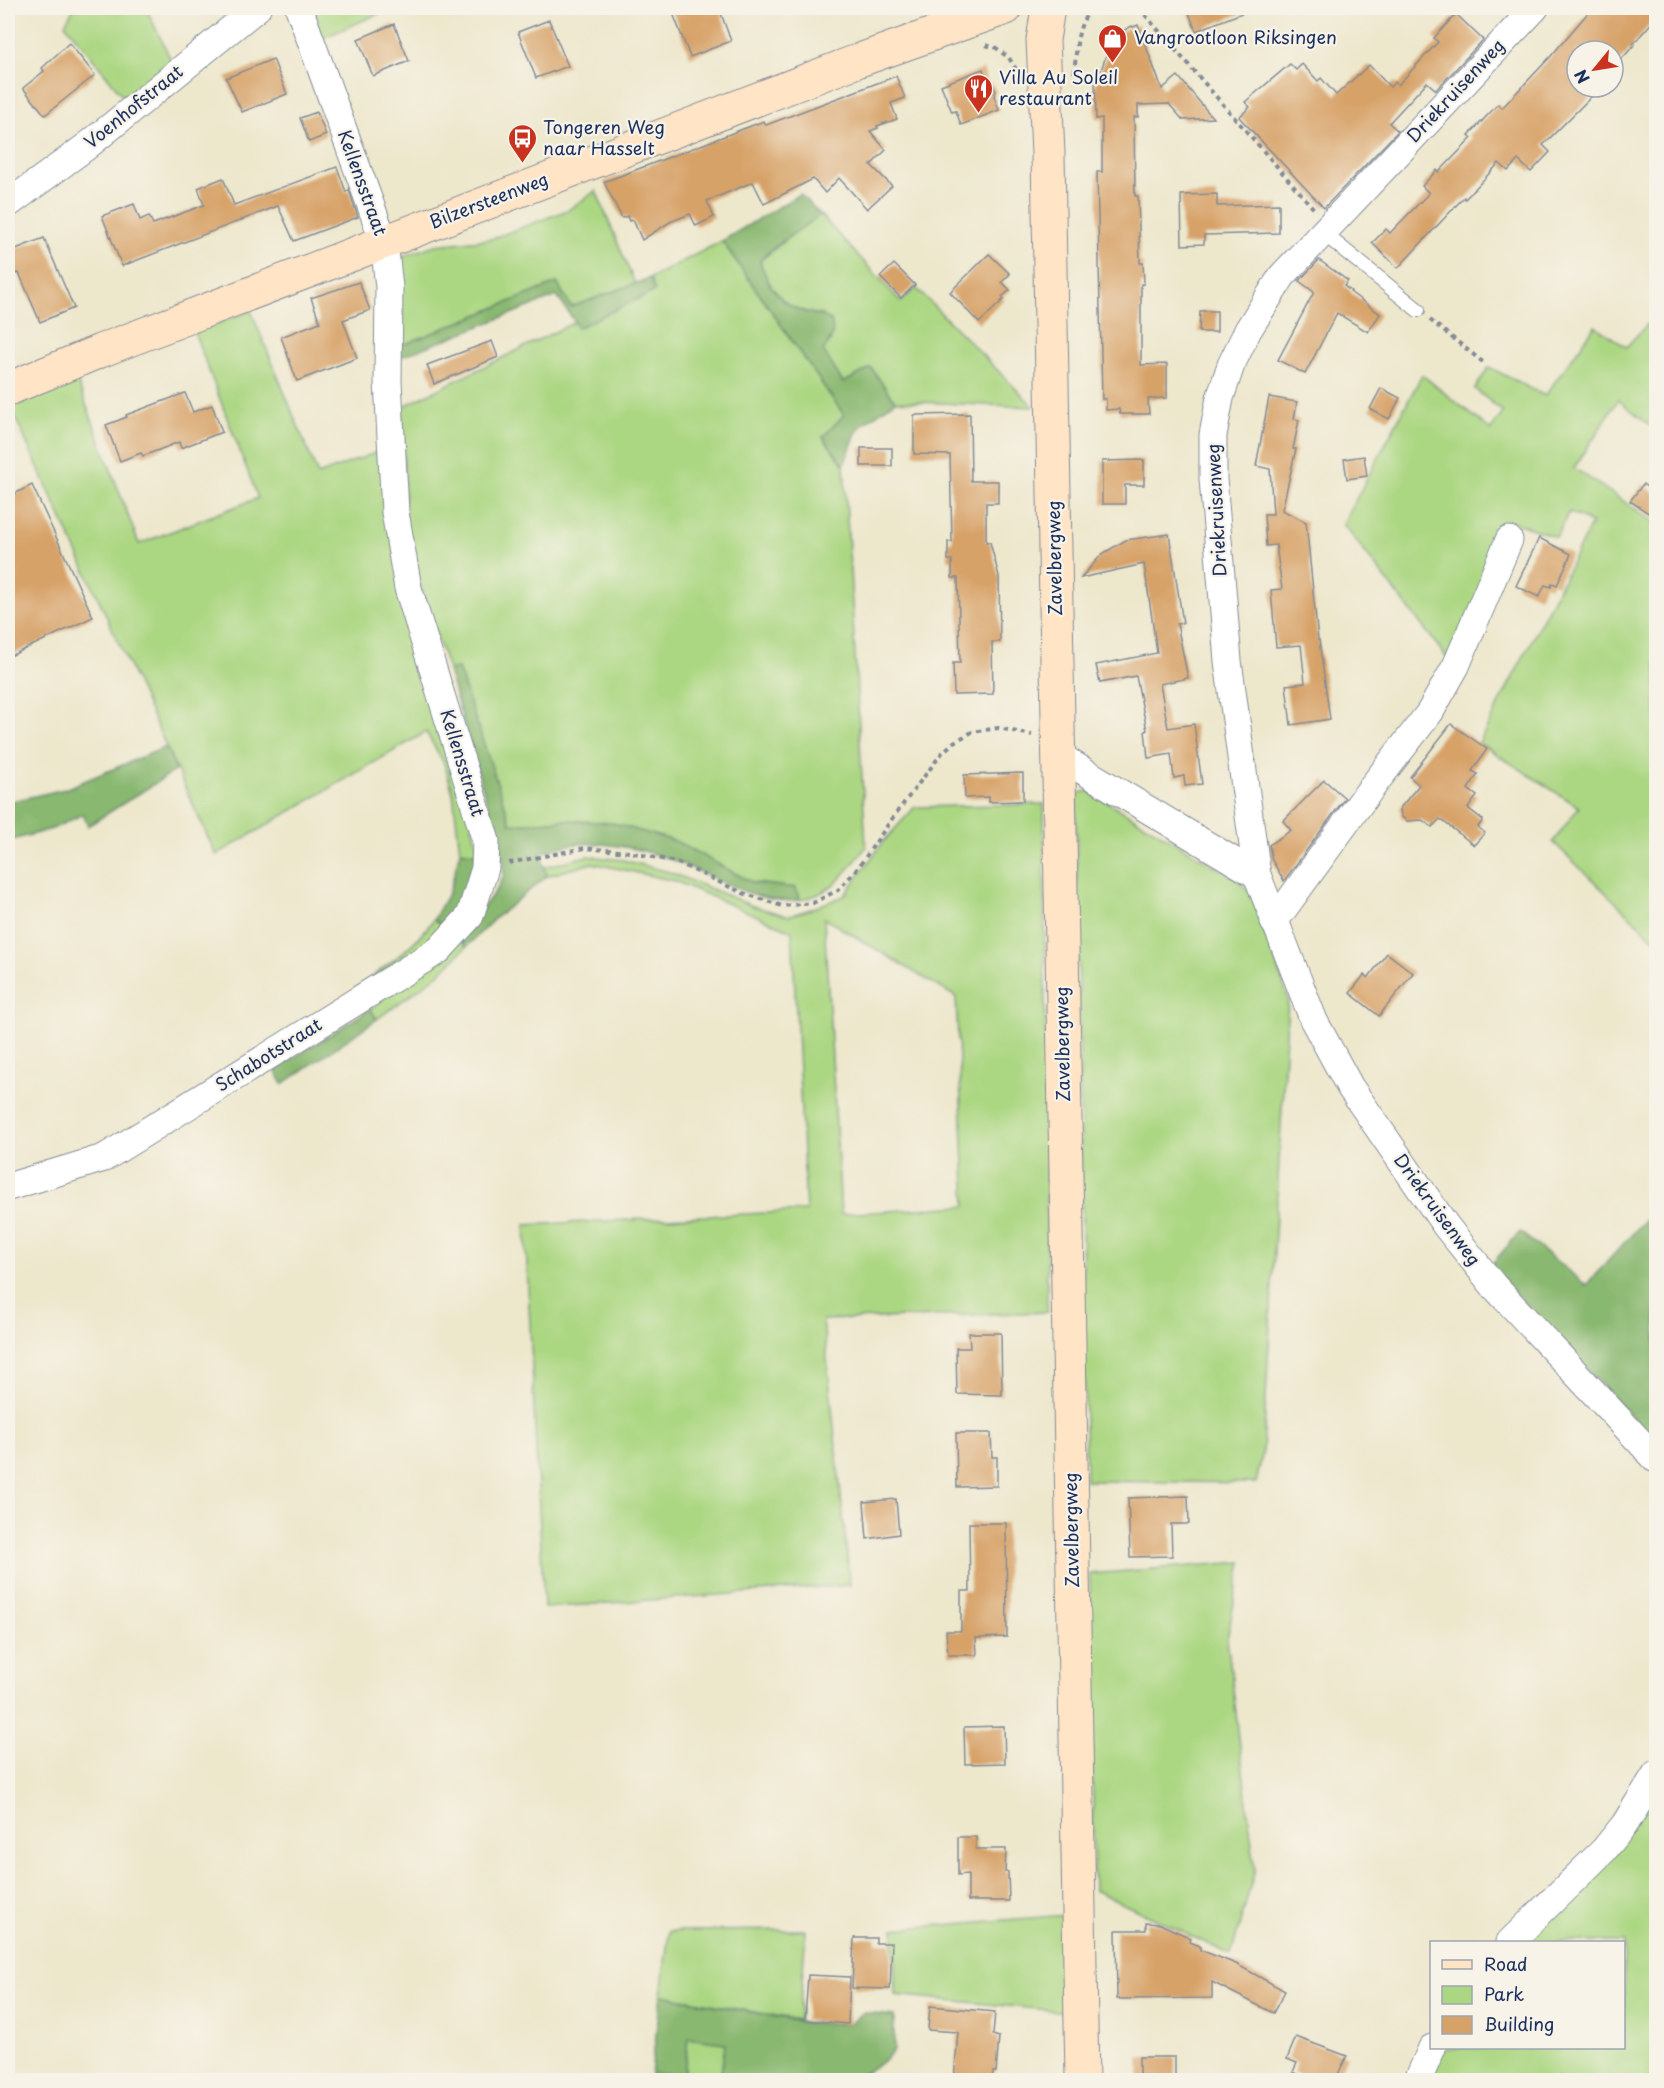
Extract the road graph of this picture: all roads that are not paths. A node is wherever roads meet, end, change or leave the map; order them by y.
1 (257, 8) edge
2 (299, 8) edge
3 (1006, 8) edge
4 (1048, 8) edge
5 (1535, 8) edge
6 (8, 204) edge
7 (1325, 229) junction
8 (384, 242) junction
9 (1418, 310) road end
10 (8, 389) edge
11 (1509, 540) dead end
12 (1058, 754) junction
13 (485, 868) joint
14 (1257, 875) junction
15 (1274, 922) junction
16 (8, 1187) edge
17 (1656, 1459) edge
18 (1656, 1774) edge
19 (1511, 1941) edge
20 (1432, 2049) edge
21 (1082, 2080) edge
22 (1418, 2080) edge

1 - 6 street, Voenhofstraat
2 - 8 street, Kellensstraat
3 - 8 main road, Bilzersteenweg
4 - 12 main road, Zavelbergweg
5 - 7 street, Driekruisenweg
7 - 9 lane
7 - 14 street, Driekruisenweg
8 - 10 main road, Bilzersteenweg
8 - 13 street, Kellensstraat
11 - 15 street
12 - 14 street
12 - 21 main road, Zavelbergweg
13 - 16 street, Schabotstraat
14 - 15 street, Driekruisenweg
15 - 17 street, Driekruisenweg
18 - 19 street
20 - 22 street

